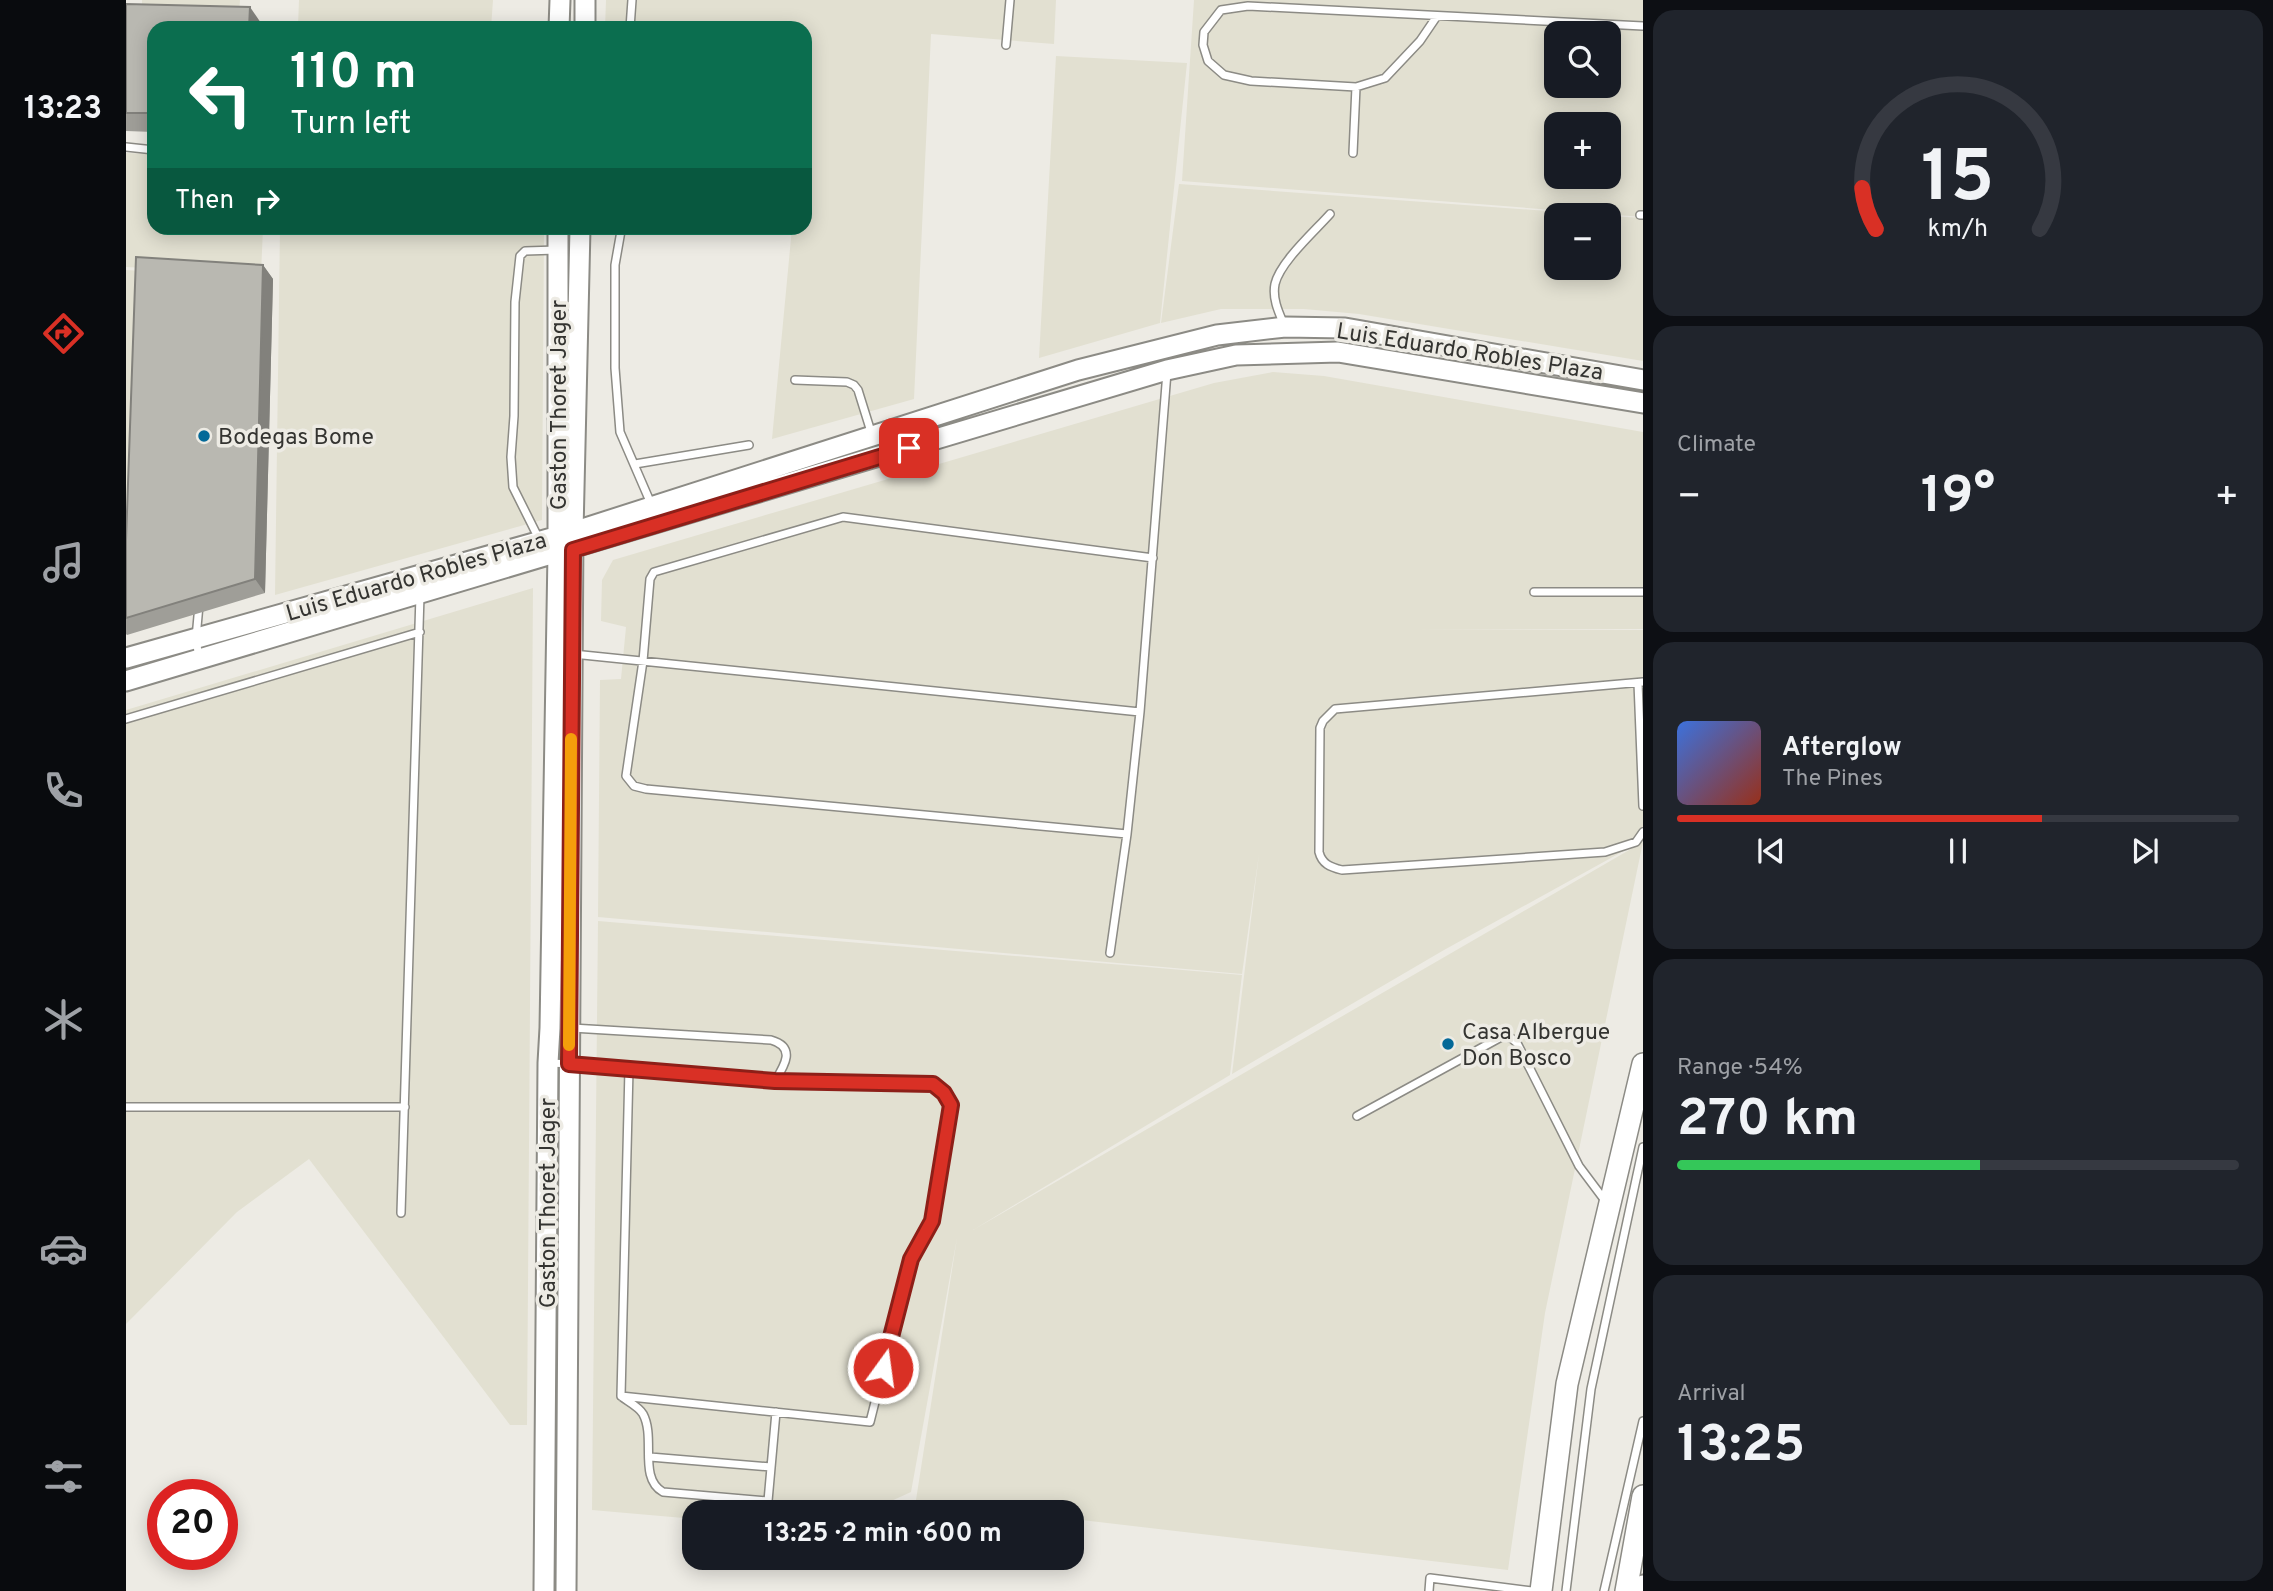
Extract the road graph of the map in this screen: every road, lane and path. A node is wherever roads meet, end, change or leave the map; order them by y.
1 (560, 0) edge
2 (585, 0) edge
3 (632, 0) edge
4 (1010, 0) edge
5 (1437, 16) junction
6 (559, 21) edge
7 (584, 21) edge
8 (630, 21) edge
9 (1643, 26) edge
10 (1006, 45) dead end
11 (1356, 87) junction
12 (126, 147) edge
13 (147, 149) edge
14 (1353, 153) dead end
15 (1330, 214) dead end
16 (558, 235) edge
17 (580, 235) edge
18 (620, 235) edge
19 (558, 250) junction
20 (1285, 327) junction
21 (1167, 370) junction
22 (795, 380) dead end
23 (1643, 380) edge
24 (1643, 403) edge
25 (872, 436) junction
26 (749, 445) dead end
27 (635, 464) junction
28 (652, 507) junction
29 (560, 542) junction
30 (1153, 558) junction
31 (201, 590) edge
32 (1534, 592) dead end
33 (1643, 592) edge
34 (420, 595) junction
35 (420, 632) junction
36 (196, 638) junction
37 (572, 654) junction
38 (126, 657) edge
39 (200, 659) junction
40 (643, 661) junction
41 (126, 681) edge
42 (1641, 683) edge
43 (1140, 712) junction
44 (126, 719) edge
45 (1643, 806) edge
46 (1643, 832) edge
47 (1127, 834) junction
48 (1110, 953) dead end
49 (560, 1028) junction
50 (548, 1063) junction
51 (569, 1064) junction
52 (1643, 1064) edge
53 (629, 1069) junction
54 (775, 1081) junction
55 (126, 1107) edge
56 (405, 1107) junction
57 (1357, 1116) dead end
58 (1643, 1147) edge
59 (1608, 1206) junction
60 (401, 1213) dead end
61 (621, 1396) junction
62 (776, 1412) junction
63 (1643, 1422) edge
64 (650, 1457) junction
65 (771, 1467) junction
66 (1643, 1496) edge
67 (1643, 1585) edge
68 (544, 1591) edge
69 (566, 1591) edge
70 (1429, 1591) edge
71 (1532, 1591) edge
72 (1541, 1591) edge
73 (1566, 1591) edge
74 (1604, 1591) edge
75 (1626, 1591) edge
76 (1642, 1591) edge

1 - 6 street
2 - 7 street
3 - 8 lane
4 - 10 lane
5 - 9 lane
5 - 11 lane
5 - 11 lane
11 - 14 lane
12 - 13 lane
15 - 20 lane
16 - 19 street, Gaston Thoret Jager
17 - 29 street, Gaston Thoret Jager
18 - 27 lane
19 - 29 street, Gaston Thoret Jager
19 - 29 lane
20 - 23 street, Luis Eduardo Robles Plaza
20 - 25 street, Luis Eduardo Robles Plaza
21 - 24 street, Luis Eduardo Robles Plaza
21 - 29 street, Luis Eduardo Robles Plaza
21 - 30 lane
22 - 25 lane
25 - 28 street, Luis Eduardo Robles Plaza
26 - 27 lane
27 - 28 lane
28 - 29 street, Luis Eduardo Robles Plaza
29 - 34 street, Luis Eduardo Robles Plaza
29 - 36 street, Luis Eduardo Robles Plaza
29 - 37 street, Gaston Thoret Jager
29 - 49 street, Gaston Thoret Jager
30 - 40 lane
30 - 43 lane
31 - 36 lane
32 - 33 lane
34 - 35 lane
34 - 39 street, Luis Eduardo Robles Plaza
35 - 44 lane
35 - 56 lane
36 - 38 street, Luis Eduardo Robles Plaza
36 - 39 lane
37 - 40 lane
37 - 49 street, Gaston Thoret Jager
39 - 41 street, Luis Eduardo Robles Plaza
40 - 43 lane
40 - 47 lane
42 - 45 lane
42 - 46 lane
43 - 47 lane
47 - 48 lane
49 - 50 street, Gaston Thoret Jager
49 - 51 street, Gaston Thoret Jager
49 - 54 lane
50 - 51 lane
50 - 68 street, Gaston Thoret Jager
51 - 53 lane
51 - 69 street, Gaston Thoret Jager
52 - 59 main road
53 - 54 lane
53 - 61 lane
54 - 62 lane
55 - 56 lane
56 - 60 lane
57 - 59 lane
58 - 73 lane
59 - 72 main road
61 - 62 lane
61 - 64 lane
62 - 65 lane
63 - 74 lane
64 - 65 lane
64 - 65 lane
66 - 75 main road
67 - 76 street
70 - 71 lane

